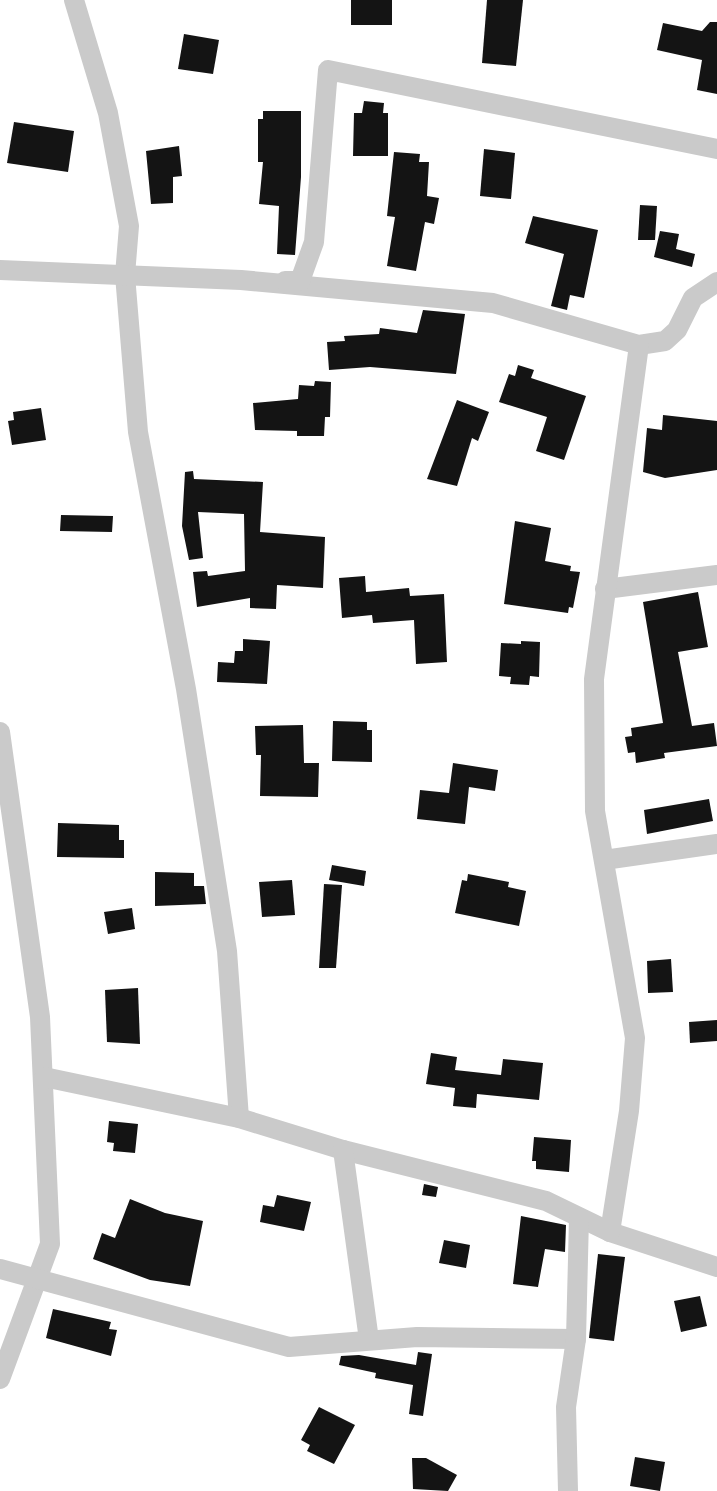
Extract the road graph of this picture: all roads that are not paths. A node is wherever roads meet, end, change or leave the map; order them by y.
1 (74, 0) edge
2 (717, 149) edge
3 (0, 270) edge
4 (125, 275) junction
5 (241, 280) junction
6 (717, 282) edge
7 (639, 345) junction
8 (717, 575) edge
9 (605, 589) junction
10 (0, 732) edge
11 (717, 844) edge
12 (604, 860) junction
13 (44, 1077) junction
14 (239, 1118) junction
15 (343, 1150) junction
16 (579, 1218) junction
17 (610, 1232) junction
18 (717, 1267) edge
19 (0, 1269) edge
20 (36, 1280) junction
21 (576, 1339) junction
22 (369, 1340) junction
23 (0, 1379) edge
24 (568, 1491) edge

1 - 4 street
2 - 5 street
3 - 4 street
4 - 5 street
4 - 14 street
5 - 7 street
6 - 7 street
7 - 9 street
8 - 9 street
9 - 12 street
10 - 13 street
11 - 12 street
12 - 17 street
13 - 14 street
13 - 20 street
14 - 15 street
15 - 16 street
15 - 22 street
16 - 17 street
16 - 21 street
17 - 18 street
19 - 20 street
20 - 22 street
20 - 23 street
21 - 22 street
21 - 24 street

